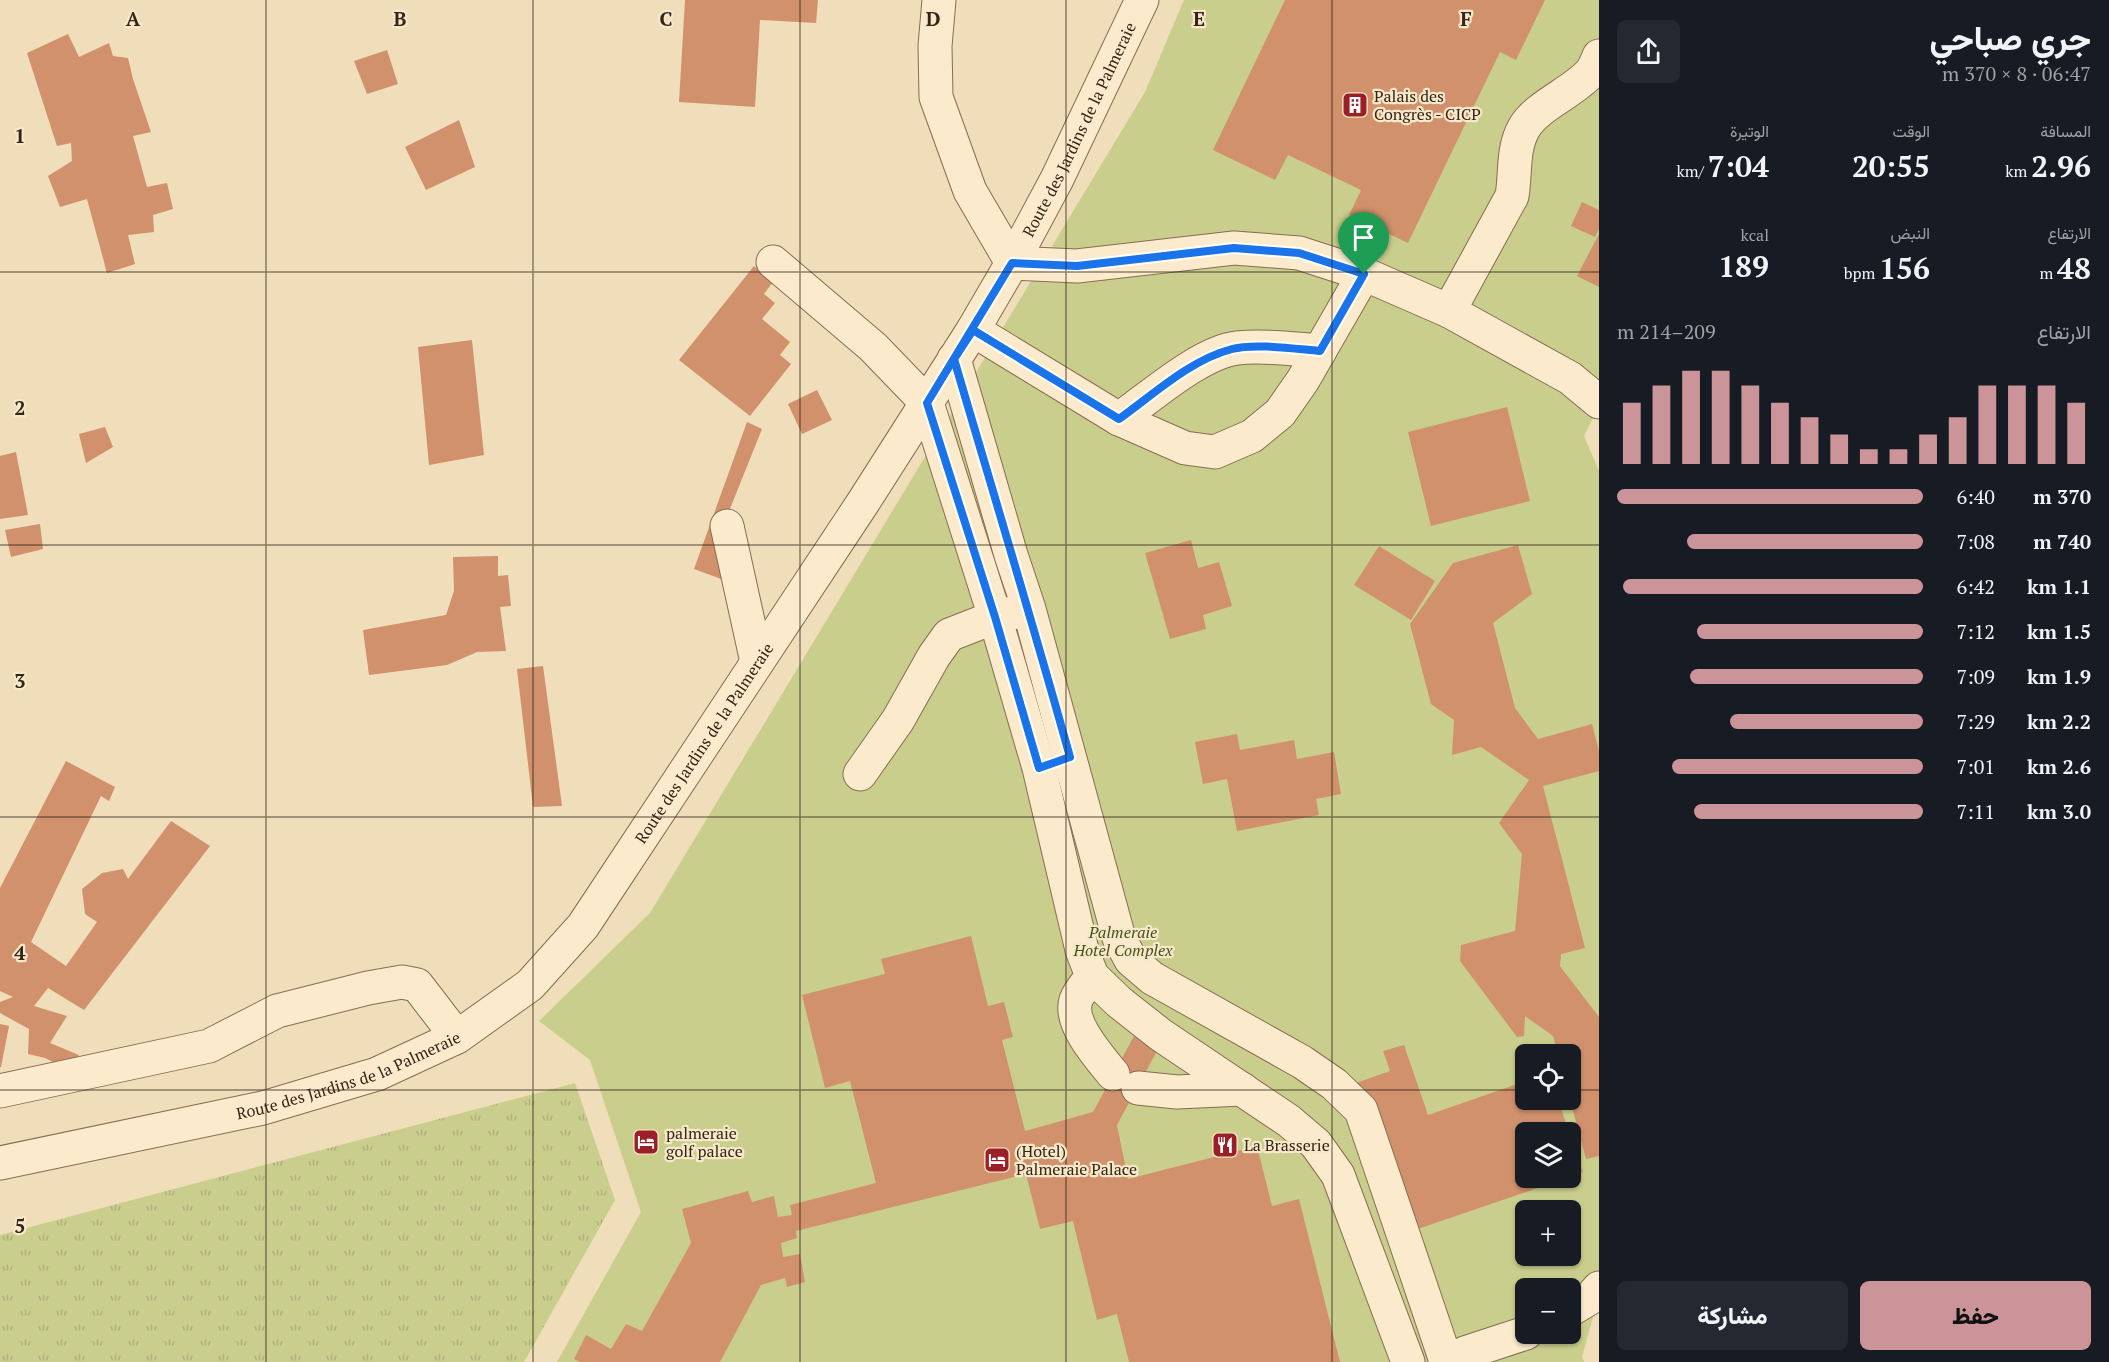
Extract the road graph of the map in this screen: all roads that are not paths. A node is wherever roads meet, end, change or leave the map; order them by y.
1 (939, 0) edge
2 (1142, 0) edge
3 (1599, 56) edge
4 (773, 262) dead end
5 (1012, 263) junction
6 (1364, 274) junction
7 (1449, 311) junction
8 (973, 330) junction
9 (1320, 351) junction
10 (954, 359) junction
11 (1599, 402) edge
12 (927, 403) junction
13 (1119, 419) junction
14 (727, 526) dead end
15 (1029, 609) junction
16 (995, 617) junction
17 (757, 662) junction
18 (1070, 757) junction
19 (1039, 768) junction
20 (860, 774) dead end
21 (1092, 976) junction
22 (457, 1037) junction
23 (1242, 1089) junction
24 (0, 1091) edge
25 (0, 1163) edge
26 (1599, 1288) edge
27 (1581, 1303) edge
28 (1515, 1337) edge
29 (1445, 1361) edge
30 (1408, 1362) edge

1 - 5 street
2 - 5 street, Route des Jardins de la Palmeraie
3 - 7 street
4 - 12 street
5 - 6 street
5 - 8 street, Route des Jardins de la Palmeraie
6 - 7 street
6 - 9 street
7 - 11 street
8 - 10 street, Route des Jardins de la Palmeraie
8 - 13 street
9 - 13 street
9 - 13 street
10 - 12 street, Route des Jardins de la Palmeraie
10 - 15 street
12 - 16 street
12 - 17 street, Route des Jardins de la Palmeraie
14 - 17 street
15 - 16 street
15 - 18 street
16 - 19 street
16 - 20 street
17 - 22 street, Route des Jardins de la Palmeraie
18 - 19 street
18 - 29 street
19 - 21 street
21 - 23 street
21 - 23 street
22 - 24 street
22 - 25 street, Route des Jardins de la Palmeraie
23 - 30 street
26 - 27 street
28 - 29 street

